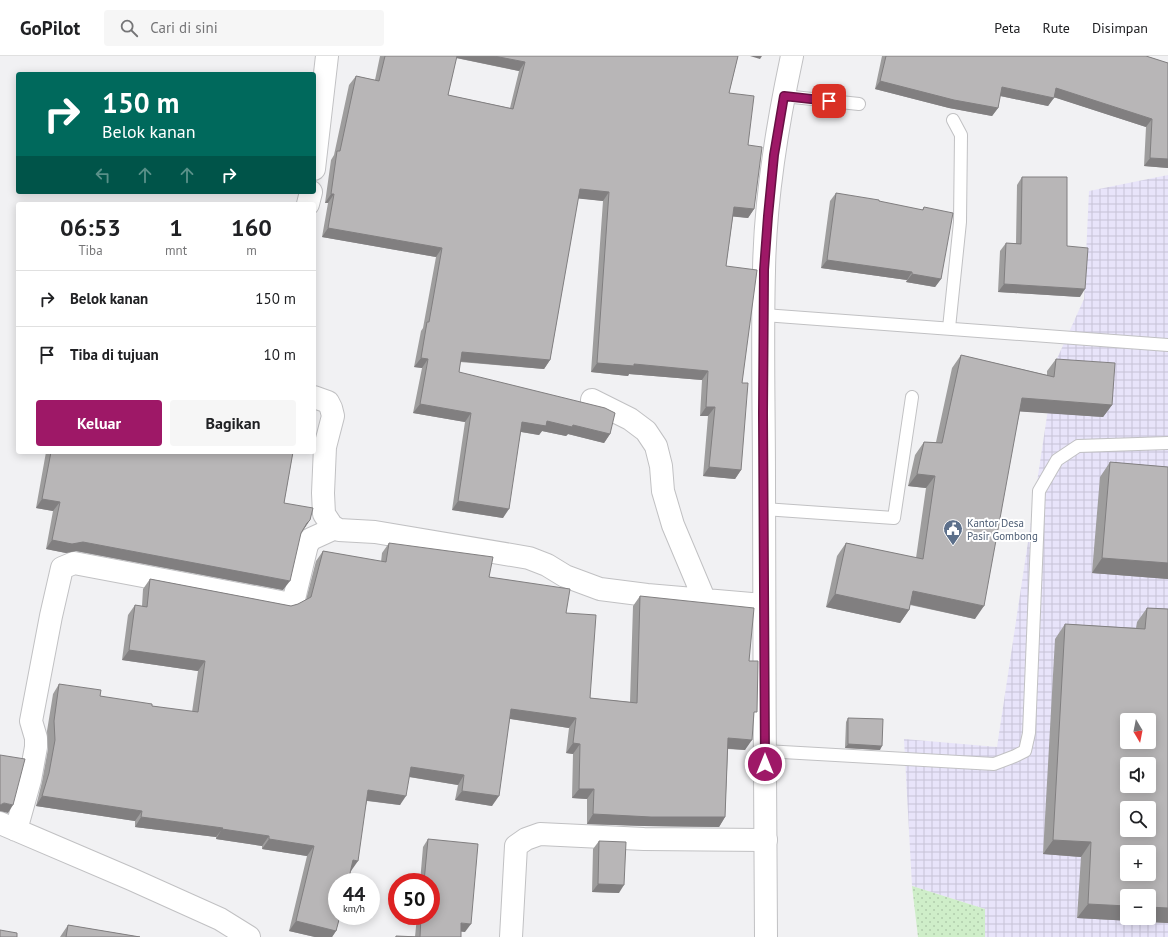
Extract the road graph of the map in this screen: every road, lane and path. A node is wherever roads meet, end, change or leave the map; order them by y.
1 (327, 56) edge
2 (792, 56) edge
3 (784, 96) junction
4 (859, 104) dead end
5 (953, 120) dead end
6 (316, 152) edge
7 (764, 315) junction
8 (949, 328) junction
9 (1168, 345) edge
10 (912, 397) dead end
11 (316, 398) edge
12 (592, 400) dead end
13 (1168, 443) edge
14 (764, 509) junction
15 (335, 528) junction
16 (705, 601) junction
17 (764, 605) junction
18 (765, 751) junction
19 (8, 826) edge
20 (766, 840) junction
21 (248, 937) edge
22 (512, 937) edge
23 (766, 937) edge

1 - 6 street
2 - 3 street
3 - 4 lane
3 - 7 street
5 - 8 lane
7 - 8 lane
7 - 14 street
8 - 9 lane
10 - 14 lane
11 - 15 street
12 - 16 street
13 - 18 lane
14 - 17 street
15 - 16 street
15 - 19 street
16 - 17 street
17 - 18 street
18 - 20 street
19 - 21 street
20 - 22 street
20 - 23 street

